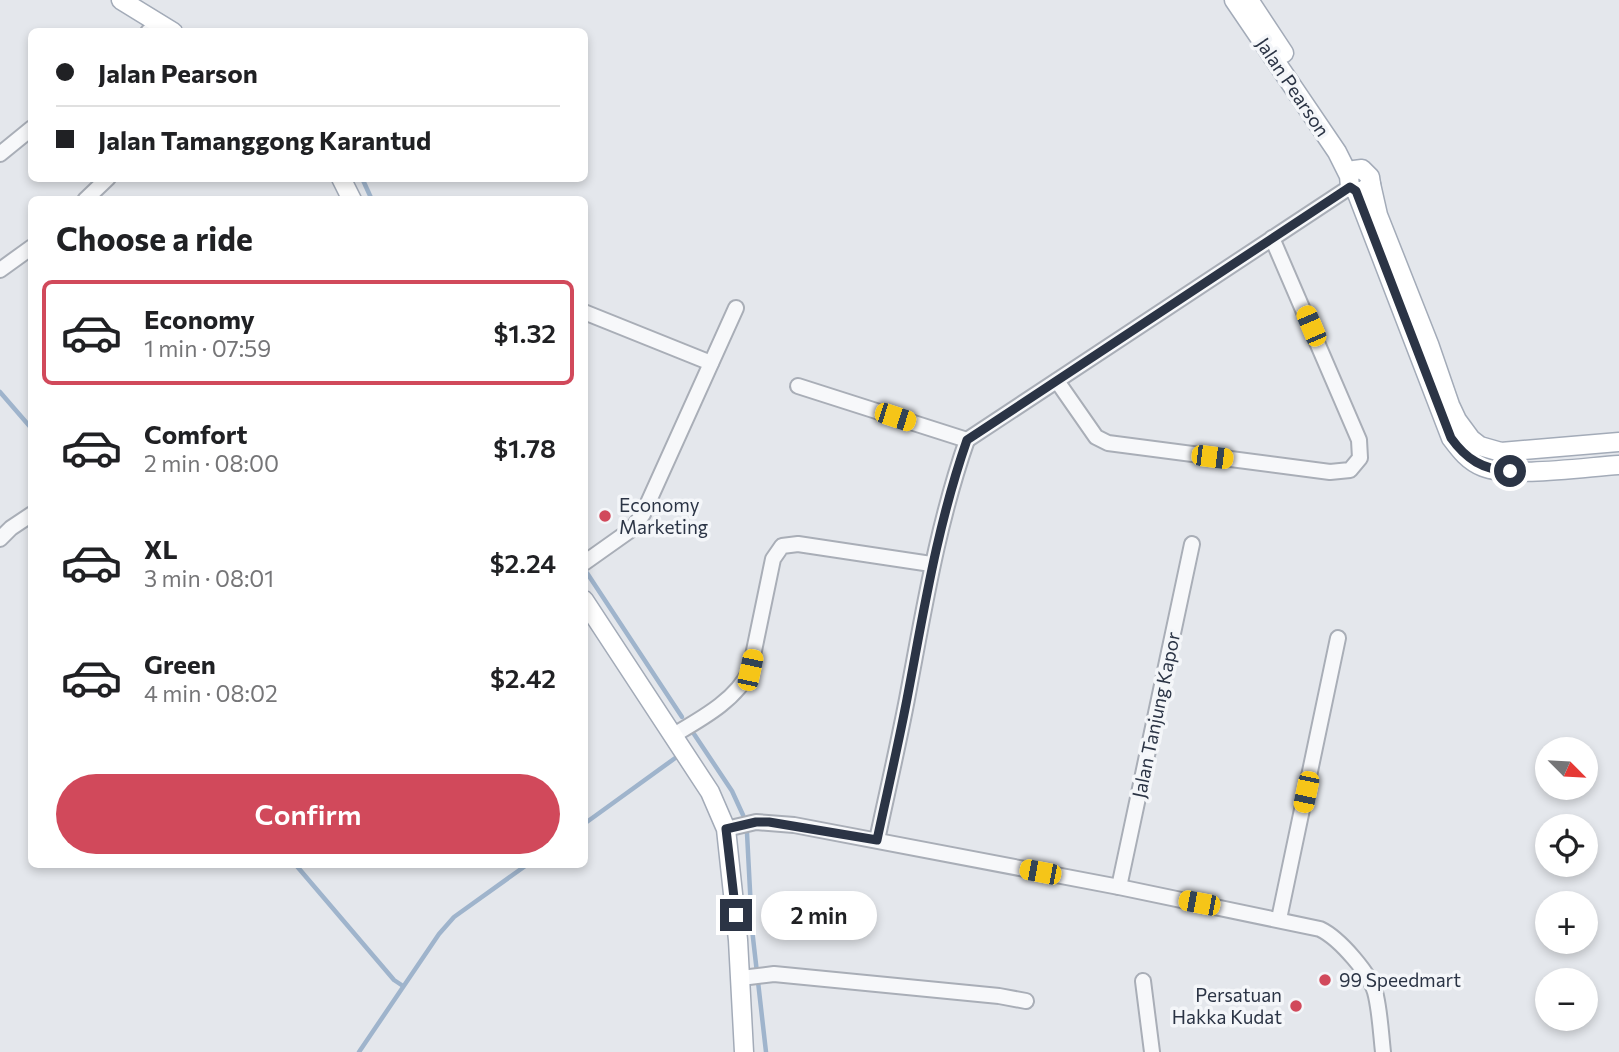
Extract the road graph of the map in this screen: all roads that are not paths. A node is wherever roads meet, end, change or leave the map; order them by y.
1 (121, 0) edge
2 (1234, 0) edge
3 (1249, 0) edge
4 (160, 28) edge
5 (28, 131) edge
6 (0, 154) edge
7 (1358, 181) junction
8 (104, 182) edge
9 (89, 196) edge
10 (1272, 238) junction
11 (28, 250) edge
12 (0, 270) edge
13 (736, 308) dead end
14 (588, 314) edge
15 (710, 363) junction
16 (1057, 381) junction
17 (798, 386) dead end
18 (967, 440) junction
19 (1619, 442) edge
20 (1619, 465) edge
21 (28, 517) edge
22 (0, 539) edge
23 (1192, 544) dead end
24 (588, 560) edge
25 (931, 564) junction
26 (588, 606) edge
27 (1338, 638) dead end
28 (672, 736) junction
29 (726, 829) junction
30 (877, 840) junction
31 (1119, 887) junction
32 (1279, 919) junction
33 (747, 977) junction
34 (1143, 981) dead end
35 (1026, 1001) dead end
36 (744, 1052) edge
37 (1152, 1052) edge
38 (1383, 1052) edge

1 - 4 main road
2 - 7 main road, Jalan Pearson
3 - 7 main road, Jalan Pearson
5 - 6 street
7 - 10 street
7 - 19 main road, Jalan Pearson
7 - 20 main road, Jalan Pearson
8 - 9 street
10 - 16 street
10 - 16 street
11 - 12 street
13 - 15 street
14 - 15 street
15 - 24 street
16 - 18 street
17 - 18 street
18 - 25 street
21 - 22 street
23 - 31 street, Jalan Tanjung Kapor
25 - 28 street
25 - 30 street
26 - 28 main road
27 - 32 street
28 - 29 main road
29 - 30 street
29 - 33 main road
30 - 31 street
31 - 32 street
32 - 38 street
33 - 35 street
33 - 36 main road
34 - 37 street

